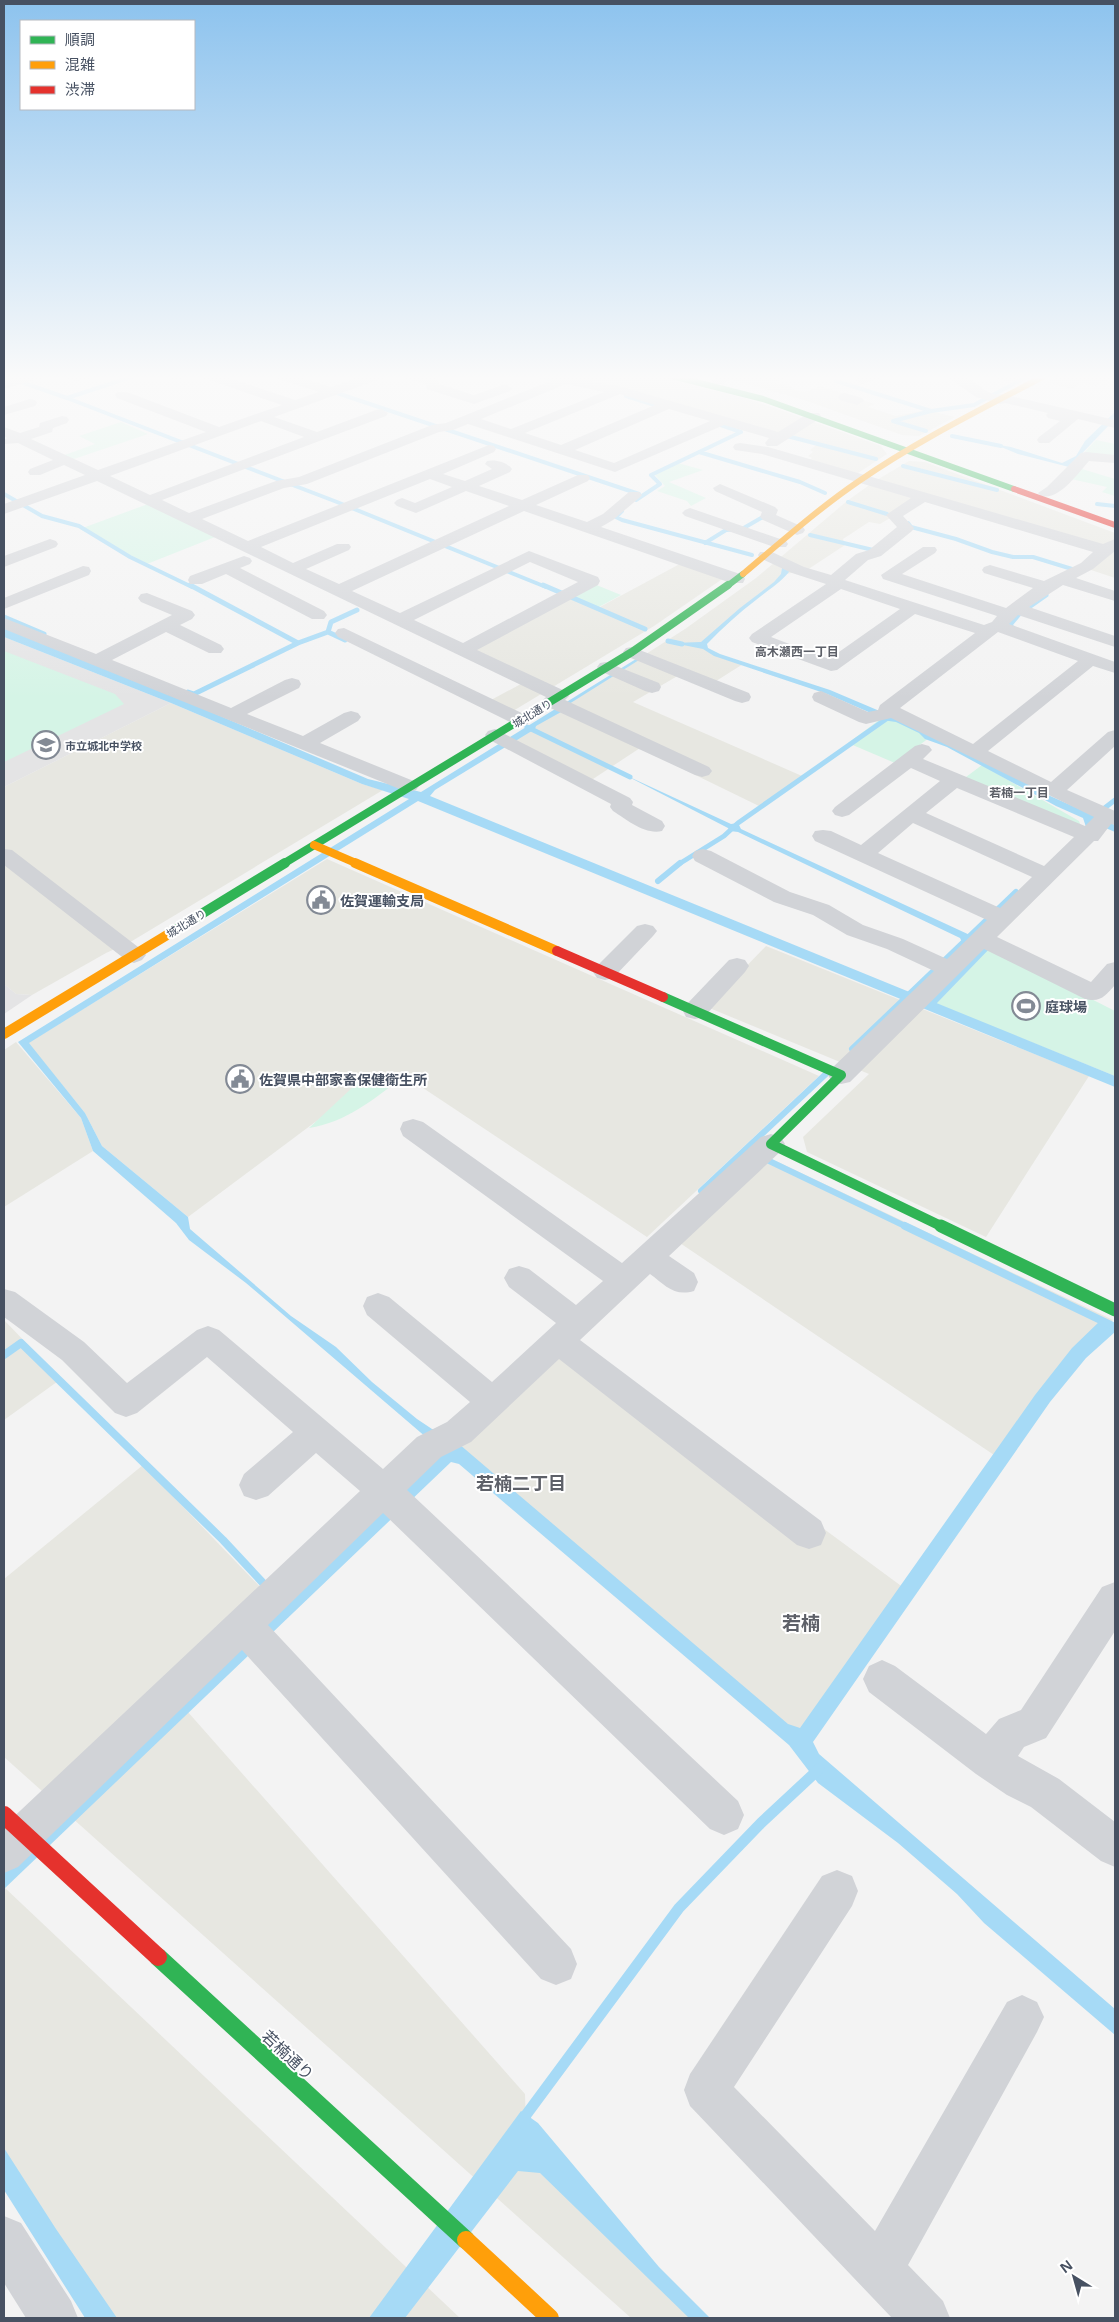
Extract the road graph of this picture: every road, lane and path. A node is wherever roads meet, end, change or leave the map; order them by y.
1 (79, 482) edge
2 (111, 482) edge
3 (197, 482) edge
4 (291, 482) edge
5 (408, 482) edge
6 (455, 482) edge
7 (474, 482) edge
8 (574, 482) edge
9 (858, 482) edge
10 (873, 482) edge
11 (1006, 482) edge
12 (1060, 482) edge
13 (466, 486) junction
14 (720, 488) dead end
15 (634, 495) dead end
16 (923, 497) junction
17 (1050, 498) junction
18 (149, 500) junction
19 (402, 503) dead end
20 (15, 505) edge
21 (524, 506) junction
22 (690, 513) dead end
23 (1115, 518) edge
24 (189, 520) junction
25 (1021, 525) junction
26 (1115, 525) edge
27 (588, 528) junction
28 (797, 530) junction
29 (50, 544) dead end
30 (780, 544) junction
31 (343, 547) dead end
32 (1110, 547) edge
33 (929, 550) dead end
34 (254, 551) junction
35 (766, 555) junction
36 (4, 562) edge
37 (227, 568) junction
38 (292, 569) junction
39 (990, 570) dead end
40 (83, 571) dead end
41 (737, 579) junction
42 (196, 580) dead end
43 (1067, 581) junction
44 (836, 582) junction
45 (1046, 587) junction
46 (338, 591) junction
47 (1115, 596) edge
48 (147, 598) dead end
49 (4, 604) edge
50 (914, 607) junction
51 (318, 615) dead end
52 (1007, 618) junction
53 (399, 620) junction
54 (4, 623) edge
55 (166, 626) junction
56 (344, 633) dead end
57 (1115, 642) edge
58 (215, 649) dead end
59 (463, 650) junction
60 (632, 652) junction
61 (102, 658) junction
62 (1092, 659) junction
63 (1115, 668) edge
64 (614, 671) junction
65 (292, 684) dead end
66 (652, 687) dead end
67 (742, 697) dead end
68 (821, 697) dead end
69 (560, 703) junction
70 (233, 714) junction
71 (884, 714) junction
72 (351, 717) dead end
73 (521, 720) junction
74 (1115, 736) edge
75 (504, 739) junction
76 (935, 740) junction
77 (304, 744) junction
78 (976, 752) junction
79 (908, 760) junction
80 (702, 771) dead end
81 (954, 780) junction
82 (409, 786) junction
83 (1053, 791) junction
84 (842, 811) dead end
85 (912, 815) junction
86 (654, 826) dead end
87 (1100, 828) edge
88 (823, 836) dead end
89 (319, 848) junction
90 (864, 853) junction
91 (4, 855) edge
92 (703, 856) dead end
93 (1040, 872) junction
94 (995, 914) junction
95 (645, 931) dead end
96 (977, 943) junction
97 (134, 955) junction
98 (940, 965) junction
99 (737, 966) dead end
100 (1115, 970) edge
101 (605, 972) junction
102 (695, 1011) junction
103 (4, 1034) edge
104 (833, 1071) junction
105 (413, 1129) dead end
106 (771, 1144) junction
107 (650, 1257) junction
108 (615, 1274) junction
109 (519, 1278) dead end
110 (683, 1282) dead end
111 (4, 1301) edge
112 (378, 1306) dead end
113 (1115, 1310) edge
114 (566, 1325) junction
115 (484, 1394) junction
116 (316, 1432) junction
117 (256, 1485) dead end
118 (395, 1502) junction
119 (808, 1533) dead end
120 (1115, 1599) edge
121 (254, 1638) junction
122 (882, 1678) dead end
123 (990, 1760) junction
124 (724, 1815) dead end
125 (20, 1839) edge
126 (1115, 1846) edge
127 (837, 1891) dead end
128 (556, 1964) dead end
129 (1022, 2017) dead end
130 (4, 2240) edge
131 (879, 2270) junction
132 (54, 2318) edge
133 (550, 2318) edge
134 (926, 2318) edge

1 - 20 street
2 - 18 street
3 - 18 street
4 - 24 street
5 - 34 street
6 - 13 street
7 - 13 street
8 - 21 street
9 - 28 main road, 城北通り
10 - 16 street
11 - 17 main road
12 - 17 street
13 - 19 street
13 - 21 street
14 - 28 street
15 - 27 street
16 - 25 street
16 - 44 street
17 - 23 main road
17 - 25 street
17 - 26 main road
18 - 24 street
21 - 27 street
21 - 46 street
22 - 30 street
24 - 34 street
25 - 32 street
27 - 41 street
28 - 30 main road, 城北通り
29 - 36 street
30 - 35 main road, 城北通り
31 - 38 street
32 - 43 street
33 - 52 street
34 - 37 street
34 - 38 street
35 - 41 main road, 城北通り
35 - 44 street
37 - 42 street
37 - 51 street
38 - 46 street
39 - 45 street
40 - 49 street
41 - 60 main road, 城北通り
43 - 45 street
43 - 47 street
44 - 50 street
44 - 50 street
45 - 52 street
46 - 53 street
48 - 55 street
50 - 52 street
52 - 57 street
52 - 62 street
52 - 71 street
53 - 59 street
53 - 59 street
54 - 61 street
55 - 58 street
55 - 61 street
56 - 73 street
59 - 69 street
60 - 64 main road, 城北通り
60 - 67 street
61 - 70 street
62 - 63 street
62 - 78 street
64 - 66 street
64 - 69 main road, 城北通り
65 - 70 street
68 - 71 street
69 - 73 main road, 城北通り
69 - 80 street
70 - 77 street
71 - 76 street
72 - 77 street
73 - 75 main road, 城北通り
74 - 83 street
75 - 82 main road, 城北通り
75 - 86 street
76 - 78 street
76 - 79 street
77 - 82 street
78 - 83 street
79 - 81 street
79 - 84 street
81 - 85 street
81 - 87 street
82 - 89 main road, 城北通り
83 - 87 street
85 - 90 street
85 - 93 street
87 - 93 street
88 - 90 street
89 - 97 main road, 城北通り
89 - 101 main road
90 - 94 street
91 - 97 street
92 - 98 street
93 - 94 street
94 - 96 street
95 - 101 street
96 - 98 street
96 - 100 street
97 - 103 main road, 城北通り
98 - 104 street
99 - 102 street
101 - 102 main road
102 - 104 main road
104 - 106 main road
105 - 108 street
106 - 107 street
106 - 113 main road
107 - 108 street
107 - 110 street
108 - 114 street
109 - 114 street
111 - 116 street
112 - 115 street
114 - 115 street
114 - 119 street
115 - 118 street
116 - 117 street
116 - 118 street
118 - 121 street
118 - 124 street
120 - 123 street
121 - 125 street
121 - 128 street
122 - 123 street
123 - 126 street
125 - 133 main road, 若楠通り
127 - 131 street
129 - 131 street
130 - 132 street
131 - 134 street

